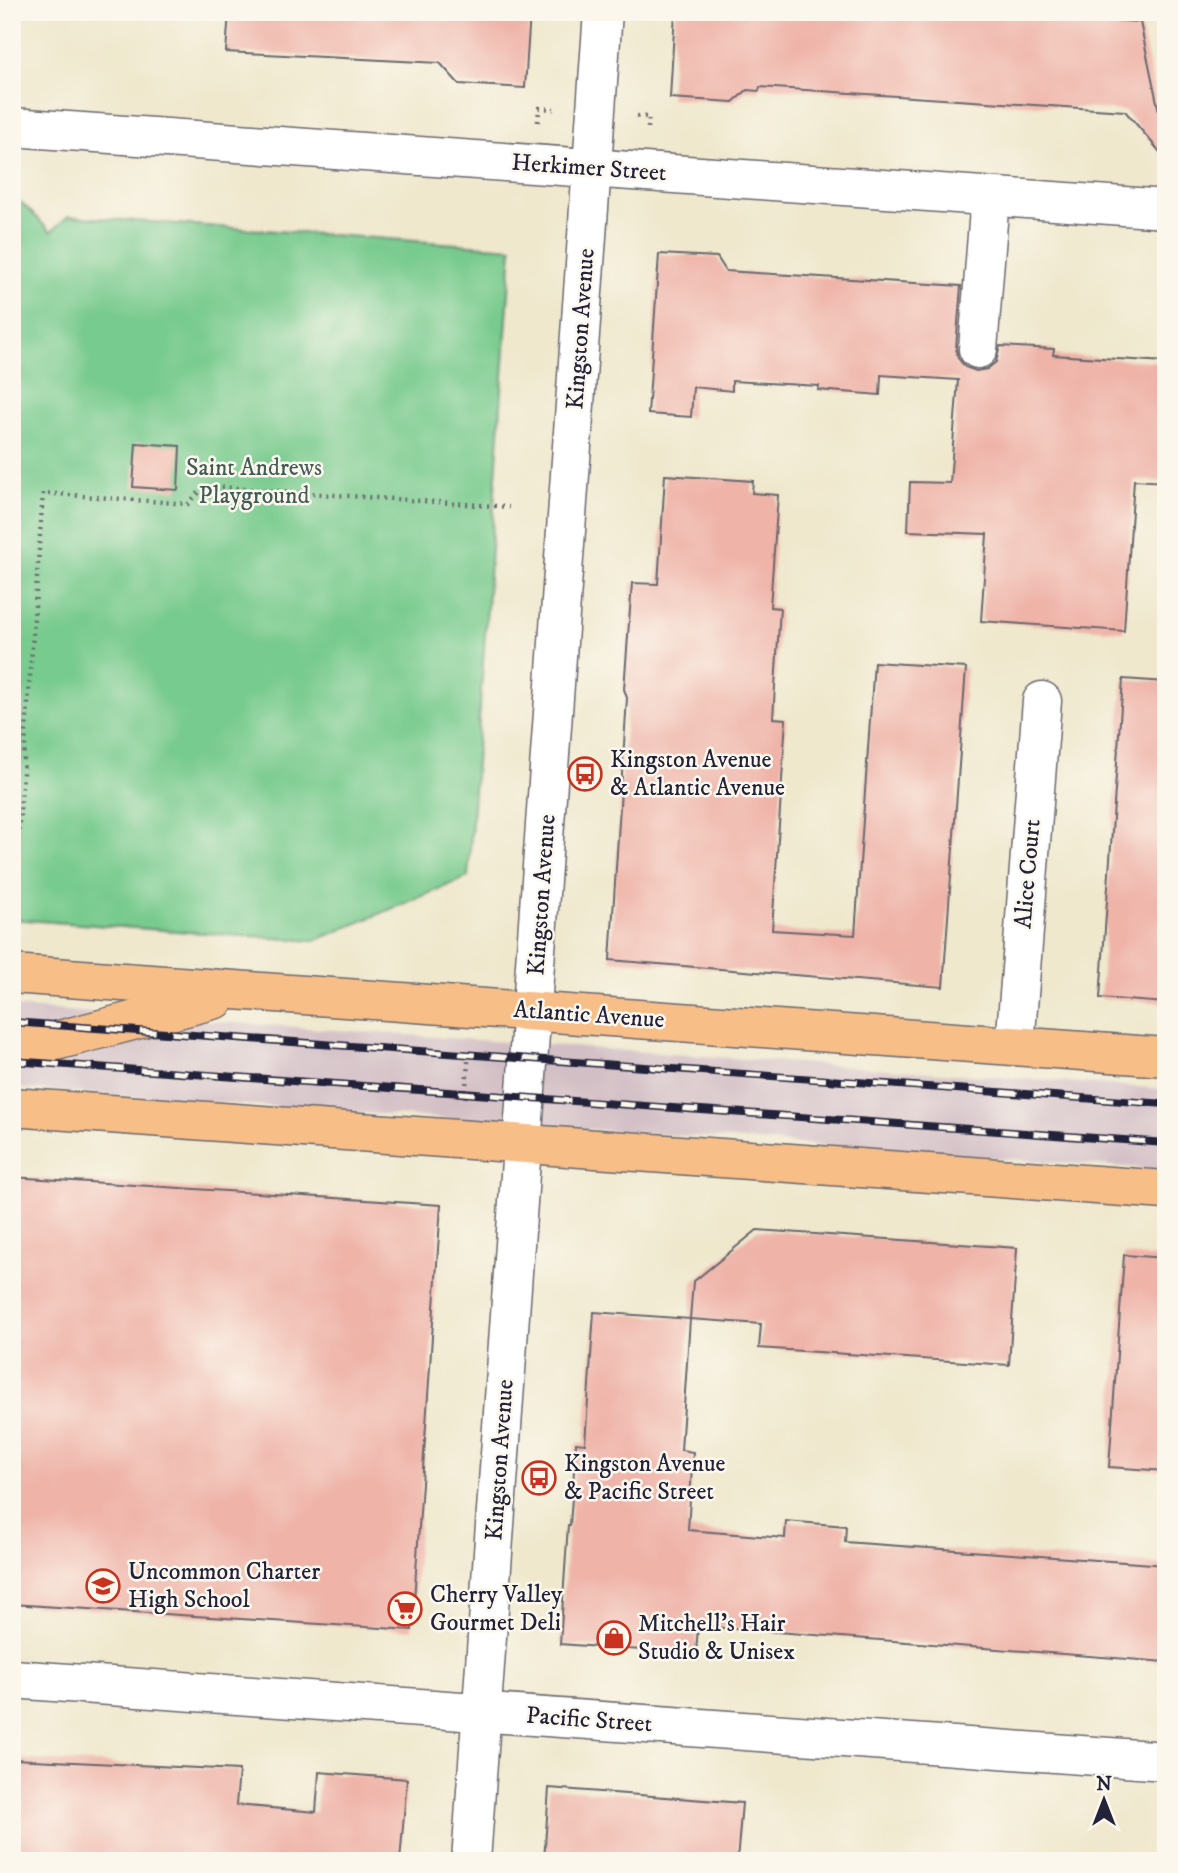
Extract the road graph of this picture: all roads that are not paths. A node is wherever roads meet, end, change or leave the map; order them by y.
1 (603, 12) edge
2 (12, 127) edge
3 (593, 169) junction
4 (990, 197) junction
5 (1166, 209) edge
6 (978, 349) dead end
7 (1042, 701) dead end
8 (12, 974) edge
9 (249, 991) junction
10 (533, 1011) junction
11 (12, 1042) edge
12 (1015, 1046) junction
13 (1166, 1057) edge
14 (12, 1107) edge
15 (524, 1144) junction
16 (1166, 1190) edge
17 (12, 1679) edge
18 (482, 1712) junction
19 (1166, 1760) edge
20 (471, 1861) edge

1 - 3 street, Kingston Avenue
2 - 3 street, Herkimer Street
3 - 4 street, Herkimer Street
3 - 10 street, Kingston Avenue
4 - 5 street, Herkimer Street
4 - 6 street
7 - 12 street, Alice Court
8 - 9 main road, Atlantic Avenue
9 - 10 main road, Atlantic Avenue
9 - 11 main road
10 - 12 main road, Atlantic Avenue
10 - 15 street, Kingston Avenue
12 - 13 main road, Atlantic Avenue
14 - 15 main road
15 - 16 main road
15 - 18 street, Kingston Avenue
17 - 18 street, Pacific Street
18 - 19 street, Pacific Street
18 - 20 street, Kingston Avenue

